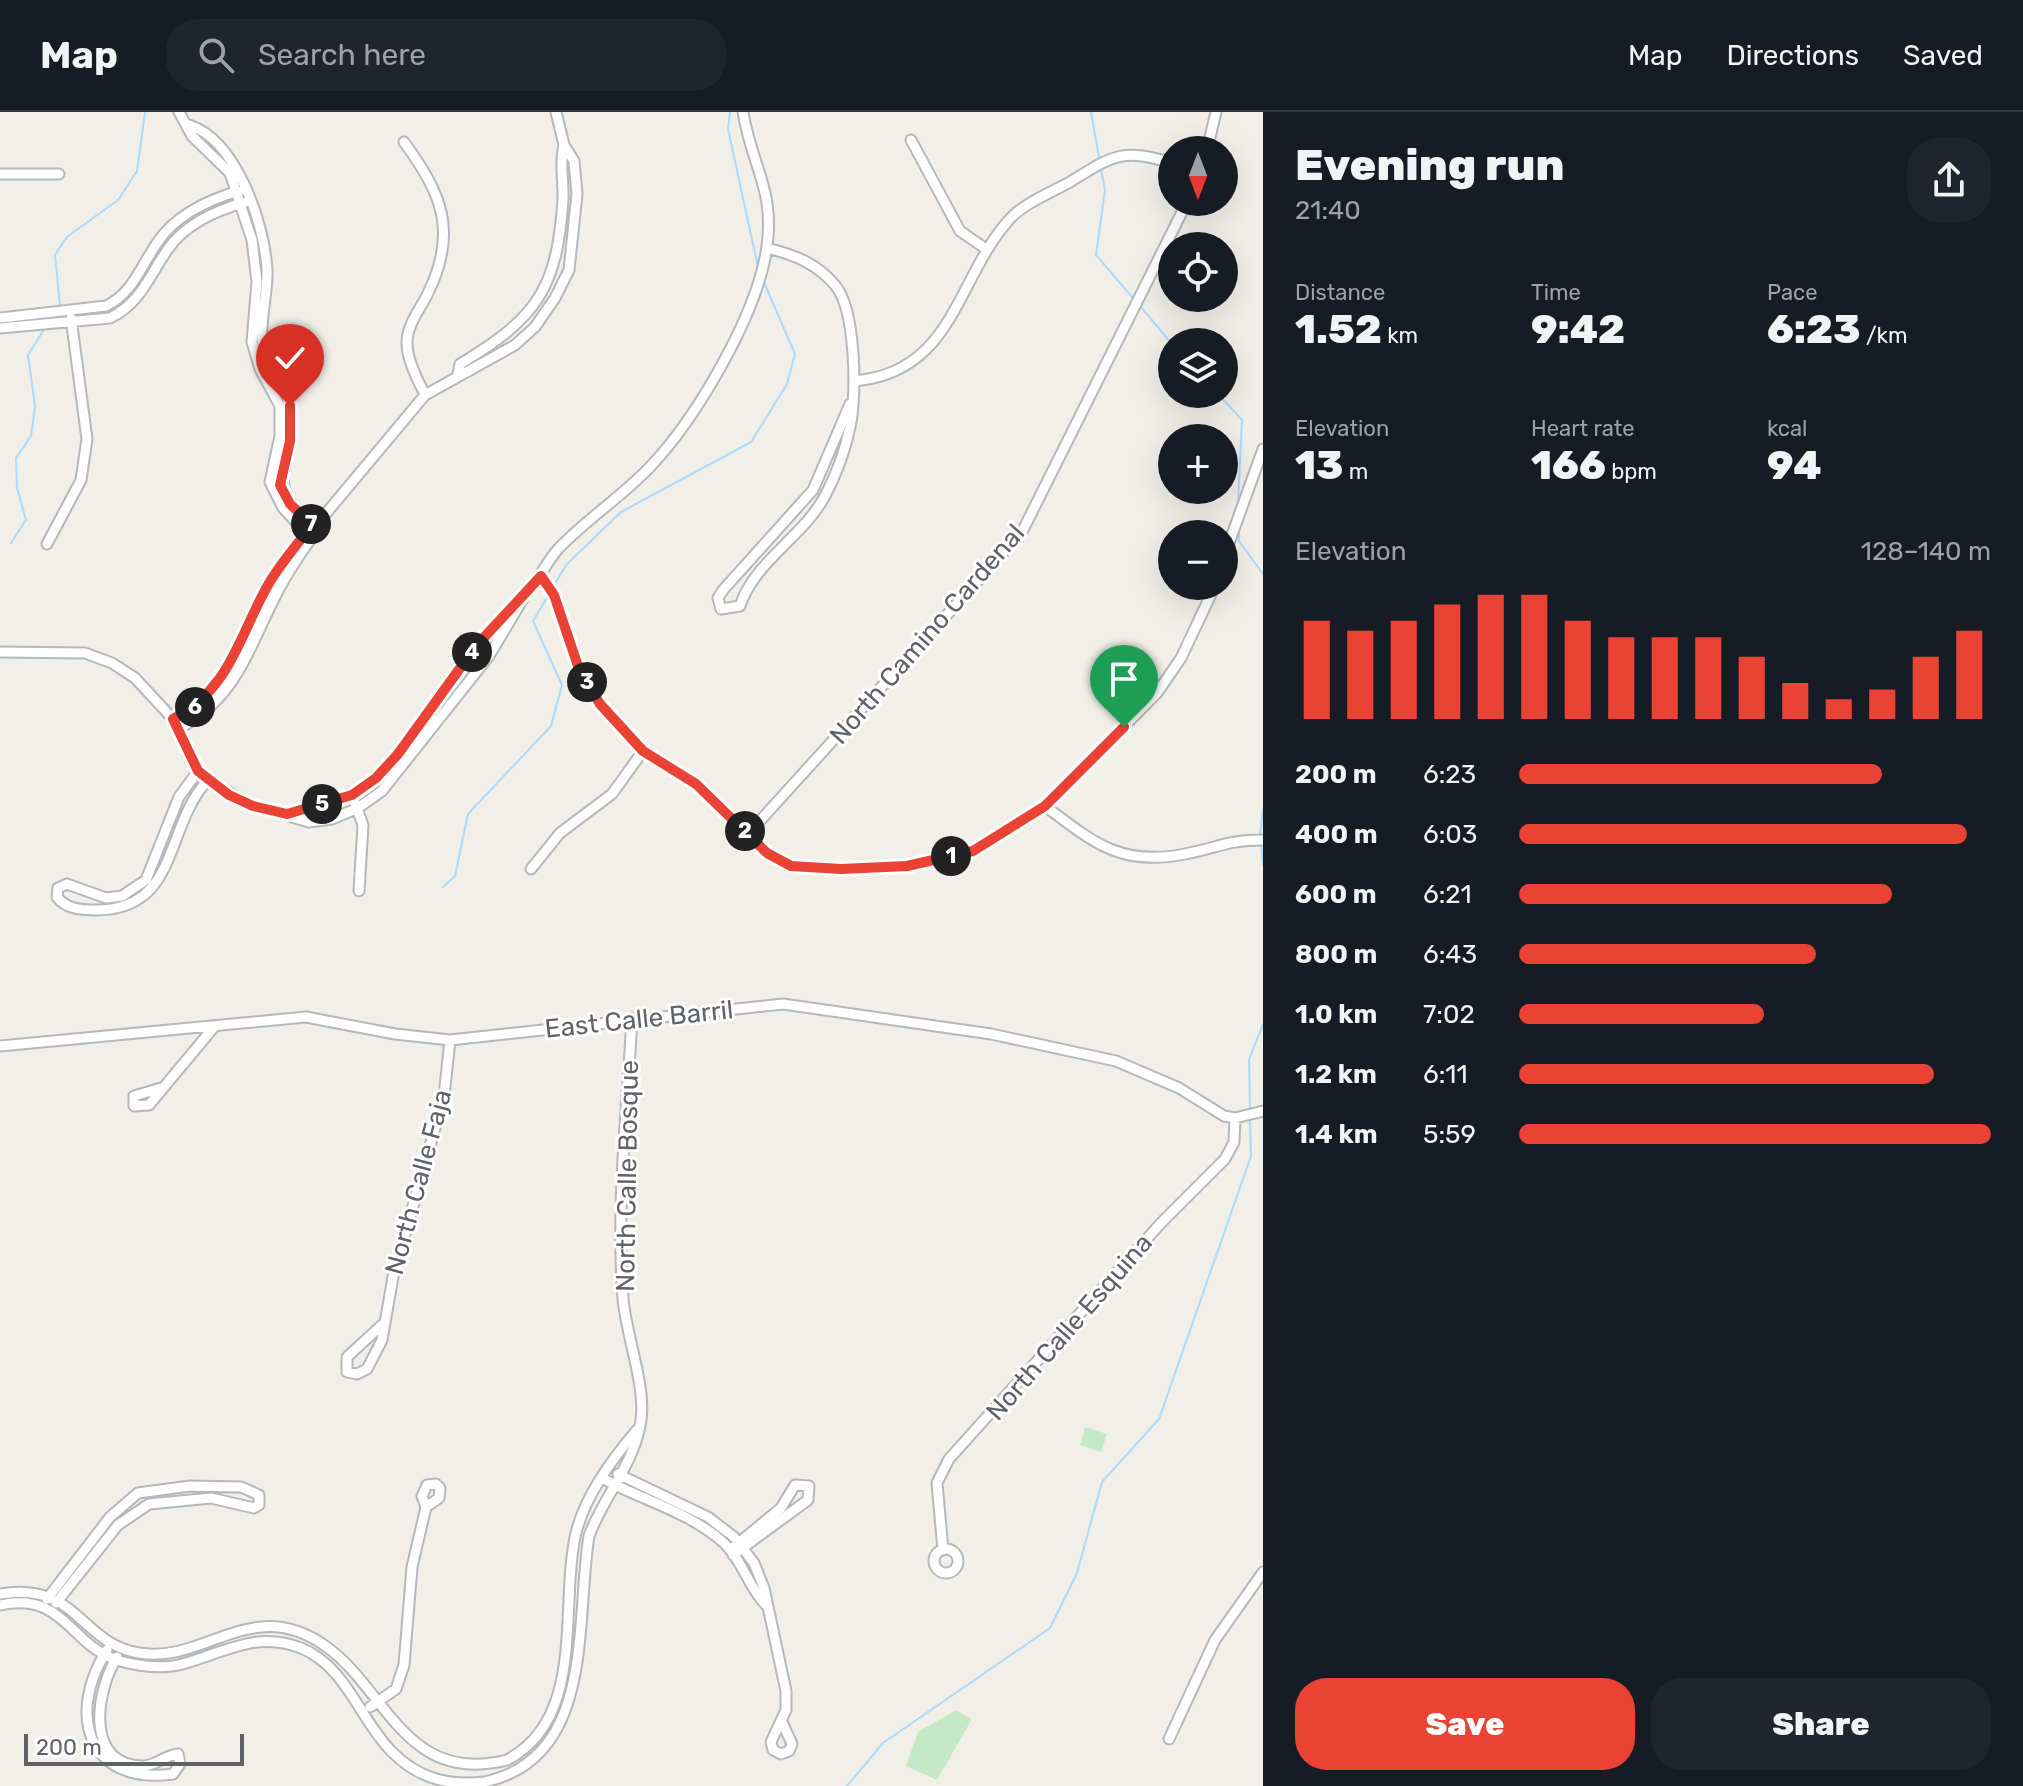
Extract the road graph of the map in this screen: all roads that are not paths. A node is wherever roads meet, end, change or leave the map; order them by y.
1 (179, 112) edge
2 (556, 112) edge
3 (743, 112) edge
4 (1216, 112) edge
5 (1210, 136) edge
6 (911, 140) dead end
7 (404, 142) dead end
8 (1158, 159) edge
9 (0, 174) edge
10 (59, 174) dead end
11 (241, 190) junction
12 (245, 202) junction
13 (1180, 216) edge
14 (767, 248) junction
15 (986, 249) junction
16 (69, 310) junction
17 (0, 318) edge
18 (71, 322) junction
19 (0, 328) edge
20 (854, 381) junction
21 (425, 395) junction
22 (850, 404) junction
23 (1263, 449) edge
24 (1237, 520) edge
25 (313, 530) junction
26 (47, 544) dead end
27 (541, 576) junction
28 (524, 596) junction
29 (1208, 600) edge
30 (247, 629) junction
31 (256, 637) junction
32 (0, 652) edge
33 (173, 719) junction
34 (178, 729) junction
35 (643, 751) junction
36 (198, 771) junction
37 (208, 780) junction
38 (352, 795) junction
39 (1045, 806) junction
40 (358, 808) junction
41 (287, 814) junction
42 (748, 834) junction
43 (1263, 840) edge
44 (531, 869) dead end
45 (359, 891) dead end
46 (632, 1018) junction
47 (214, 1027) junction
48 (450, 1040) junction
49 (0, 1046) edge
50 (161, 1088) dead end
51 (1263, 1111) edge
52 (1235, 1118) junction
53 (383, 1324) junction
54 (639, 1427) junction
55 (605, 1473) junction
56 (621, 1475) junction
57 (615, 1485) junction
58 (426, 1507) dead end
59 (741, 1546) junction
60 (943, 1550) dead end
61 (732, 1552) junction
62 (1263, 1572) edge
63 (0, 1594) edge
64 (54, 1598) junction
65 (0, 1605) edge
66 (766, 1605) junction
67 (47, 1607) junction
68 (293, 1631) junction
69 (289, 1643) junction
70 (111, 1644) junction
71 (122, 1649) junction
72 (177, 1652) junction
73 (104, 1654) junction
74 (116, 1660) junction
75 (180, 1664) junction
76 (375, 1704) junction
77 (364, 1712) junction
78 (782, 1722) dead end
79 (1169, 1739) dead end

1 - 11 street
2 - 21 street
3 - 14 street
4 - 5 street
6 - 15 street
7 - 21 street
8 - 15 street
9 - 10 street
11 - 12 street
11 - 16 street
12 - 18 street
12 - 25 street
13 - 42 street, North Camino Cardenal
14 - 20 street
14 - 27 street
15 - 20 street
16 - 17 street
16 - 18 street
18 - 19 street
18 - 26 street
20 - 22 street
21 - 25 street
22 - 22 street
23 - 24 street
25 - 30 street
25 - 31 street
27 - 28 street
27 - 35 street
28 - 38 street
28 - 40 street
29 - 39 street
30 - 31 street
30 - 33 street
31 - 34 street
32 - 33 street
33 - 34 street
34 - 36 street
35 - 42 street
35 - 44 street
36 - 37 street
36 - 37 street
37 - 41 street
38 - 40 street
38 - 41 street
39 - 42 street
39 - 43 street
40 - 41 street
40 - 45 street
46 - 48 street, East Calle Barril
46 - 52 street, East Calle Barril
46 - 54 street, North Calle Bosque
47 - 48 street, East Calle Barril
47 - 49 street, East Calle Barril
47 - 50 street
48 - 53 street, North Calle Faja
51 - 52 street
52 - 60 street, North Calle Esquina
53 - 53 street, North Calle Faja
54 - 55 street
54 - 56 street, North Calle Bosque
55 - 56 street
55 - 57 street
55 - 76 street
56 - 57 street, North Calle Bosque
56 - 59 street
57 - 61 street
57 - 77 street, North Calle Bosque
58 - 76 street
59 - 59 street
59 - 61 street
59 - 66 street
61 - 66 street
62 - 79 street
63 - 64 street
64 - 64 street
64 - 67 street
64 - 70 street
65 - 67 street
66 - 78 street
67 - 73 street
68 - 69 street
68 - 72 street
68 - 76 street
69 - 75 street
69 - 77 street
70 - 71 street
70 - 73 street
71 - 72 street
71 - 74 street
72 - 75 street
73 - 74 street
73 - 74 street
74 - 75 street
76 - 77 street

